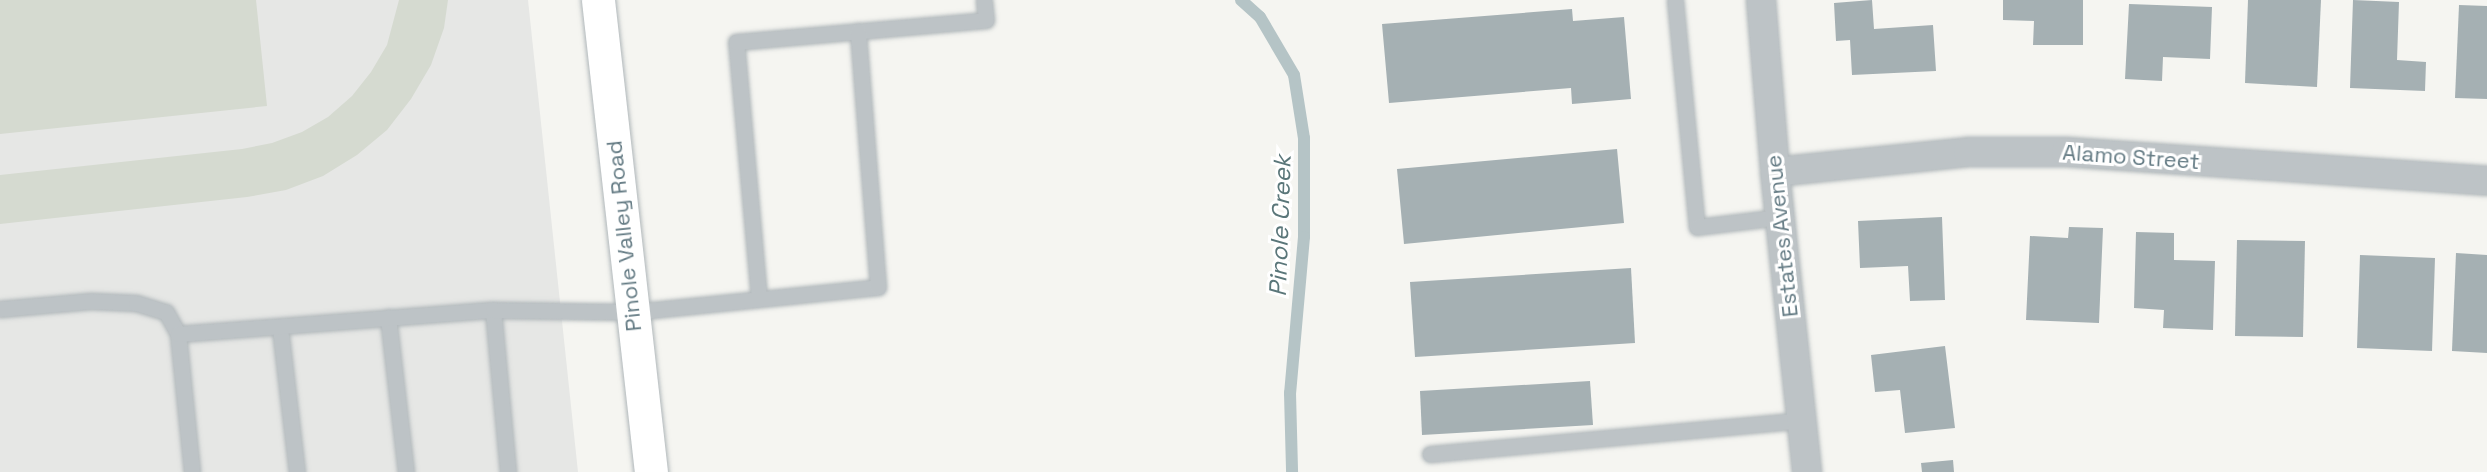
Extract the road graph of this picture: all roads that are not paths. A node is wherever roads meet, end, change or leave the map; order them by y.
1 (598, 0) edge
2 (984, 0) edge
3 (1675, 0) edge
4 (1761, 0) edge
5 (858, 31) junction
6 (1775, 172) junction
7 (2487, 181) edge
8 (1780, 217) junction
9 (759, 298) junction
10 (0, 309) edge
11 (494, 310) junction
12 (633, 312) junction
13 (388, 317) junction
14 (280, 328) junction
15 (178, 334) junction
16 (1802, 420) junction
17 (1430, 454) dead end
18 (192, 472) edge
19 (297, 472) edge
20 (406, 472) edge
21 (508, 472) edge
22 (651, 472) edge
23 (1807, 472) edge

1 - 12 main road, Pinole Valley Road
2 - 5 lane
3 - 8 lane
4 - 6 street, Estates Avenue
5 - 9 lane
5 - 9 lane
6 - 7 street, Alamo Street
6 - 8 street, Estates Avenue
8 - 16 street, Estates Avenue
9 - 12 lane
10 - 15 lane
11 - 12 lane
11 - 13 lane
11 - 21 lane
12 - 22 main road, Pinole Valley Road
13 - 14 lane
13 - 20 lane
14 - 15 lane
14 - 19 lane
15 - 18 lane
16 - 17 lane
16 - 23 street, Estates Avenue

